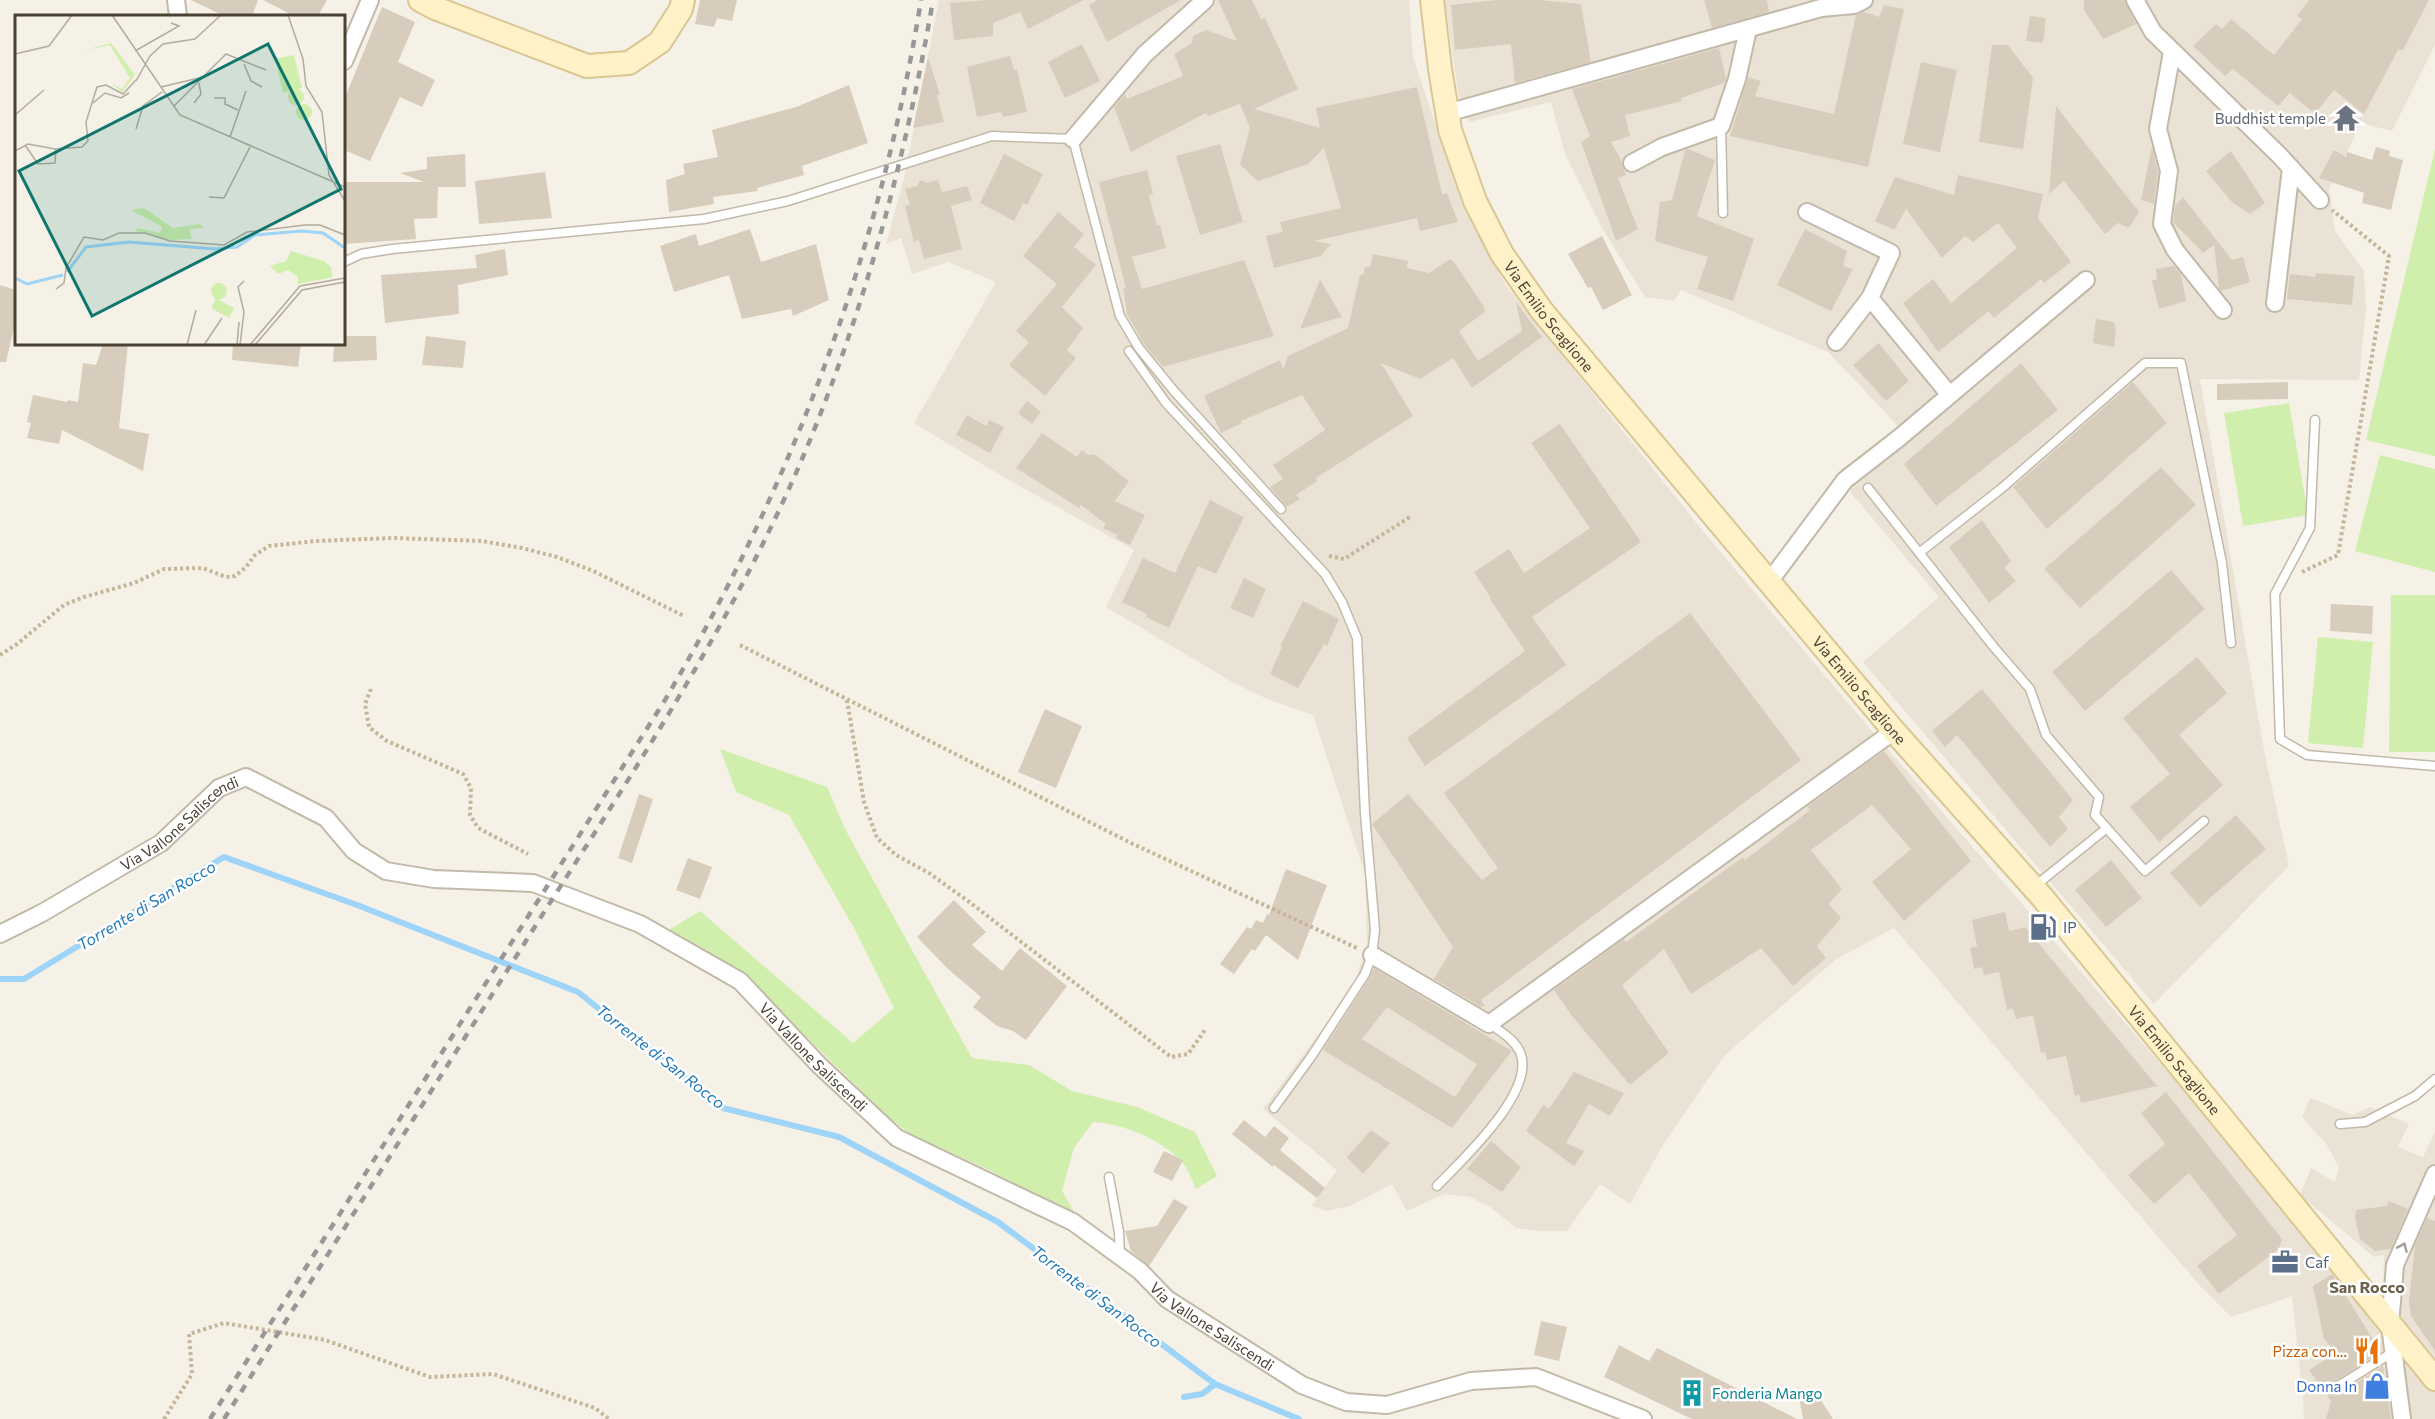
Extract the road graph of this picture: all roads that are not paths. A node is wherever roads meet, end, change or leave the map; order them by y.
1 (176, 0) edge
2 (370, 0) edge
3 (420, 0) edge
4 (683, 0) edge
5 (1205, 0) edge
6 (1432, 0) edge
7 (1803, 0) edge
8 (1864, 0) edge
9 (2136, 0) edge
10 (1821, 8) junction
11 (178, 15) edge
12 (1748, 29) junction
13 (2172, 52) junction
14 (345, 59) edge
15 (1447, 113) junction
16 (1721, 126) junction
17 (1073, 139) junction
18 (1632, 164) dead end
19 (2290, 168) junction
20 (2320, 200) road end
21 (1807, 212) dead end
22 (1723, 213) dead end
23 (345, 262) edge
24 (2086, 280) dead end
25 (1870, 298) junction
26 (2275, 303) dead end
27 (2223, 309) dead end
28 (1836, 342) dead end
29 (1129, 351) dead end
30 (1949, 394) junction
31 (2314, 420) dead end
32 (1868, 488) dead end
33 (1281, 509) dead end
34 (1920, 553) junction
35 (1769, 582) junction
36 (2231, 644) dead end
37 (1894, 731) junction
38 (2435, 766) edge
39 (2204, 821) dead end
40 (2107, 828) junction
41 (2034, 887) junction
42 (0, 934) edge
43 (1372, 955) junction
44 (1489, 1024) junction
45 (2435, 1079) edge
46 (1274, 1108) dead end
47 (2340, 1124) dead end
48 (2435, 1174) edge
49 (1109, 1177) dead end
50 (1437, 1186) dead end
51 (1120, 1257) junction
52 (2390, 1325) junction
53 (2393, 1352) junction
54 (2435, 1379) edge
55 (2332, 1390) dead end
56 (1643, 1419) edge
57 (2402, 1419) edge

1 - 11 street
2 - 14 street
3 - 4 main road
5 - 17 street
6 - 15 main road, Via Emilio Scaglione
7 - 10 street
8 - 10 street
9 - 13 street
10 - 12 street
12 - 15 street
12 - 16 street
13 - 19 street
13 - 27 street
15 - 35 main road, Via Emilio Scaglione
16 - 18 street
16 - 22 lane
17 - 23 lane
17 - 33 lane
19 - 20 street
19 - 26 street
21 - 25 street
24 - 30 street
25 - 28 street
25 - 30 street
29 - 43 lane
30 - 35 street
31 - 38 lane
32 - 34 lane
34 - 36 lane
34 - 40 lane
35 - 37 main road, Via Emilio Scaglione
37 - 41 main road, Via Emilio Scaglione
37 - 44 street
39 - 40 lane
40 - 41 lane
41 - 52 main road, Via Emilio Scaglione
42 - 51 street, Via Vallone Saliscendi
43 - 44 street
43 - 46 lane
44 - 50 lane
45 - 47 lane
52 -> 48 street
49 - 51 lane
51 - 56 street, Via Vallone Saliscendi
52 - 53 street
52 - 54 main road, Via Emilio Scaglione
53 - 55 lane
53 - 57 street

